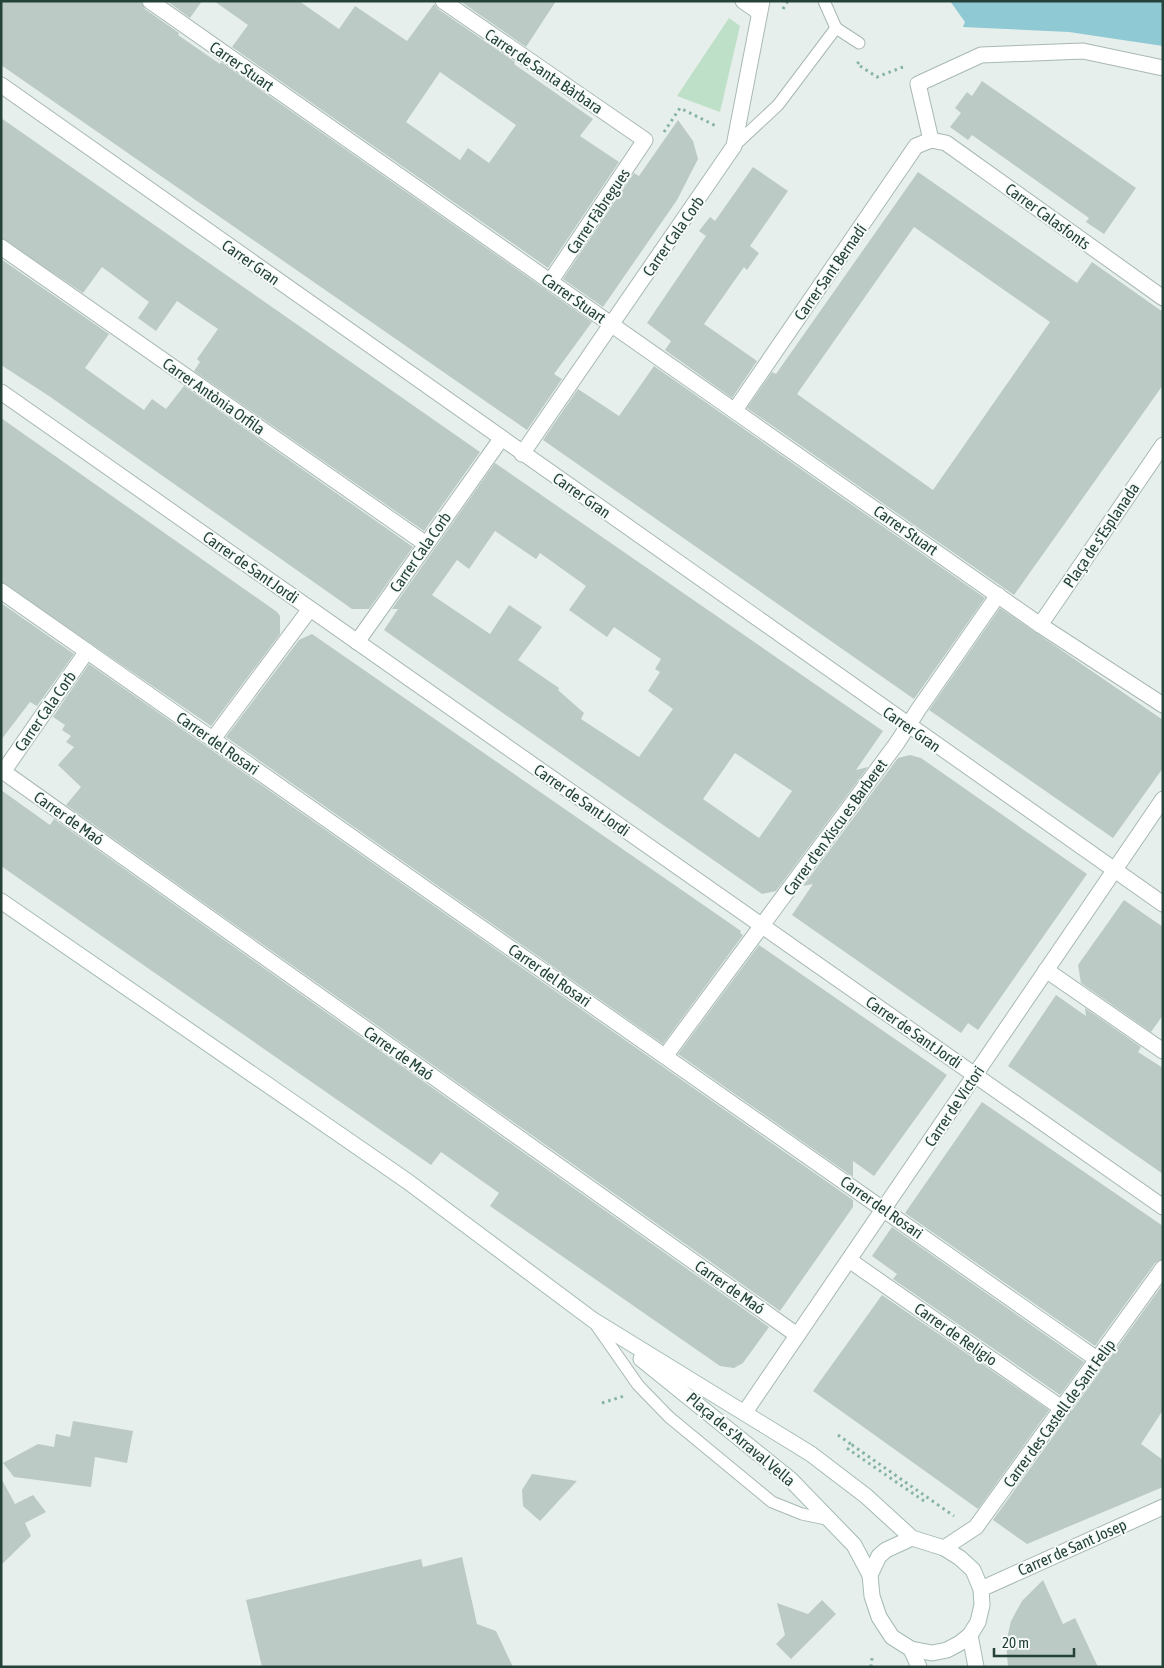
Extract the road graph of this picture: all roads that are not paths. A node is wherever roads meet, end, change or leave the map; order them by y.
1 (150, 1) edge
2 (443, 1) edge
3 (743, 1) edge
4 (824, 1) edge
5 (761, 7) edge
6 (836, 28) junction
7 (860, 43) dead end
8 (1163, 68) edge
9 (1, 85) edge
10 (645, 140) joint
11 (931, 140) junction
12 (734, 146) junction
13 (1, 247) edge
14 (550, 282) junction
15 (1163, 298) edge
16 (611, 325) junction
17 (1, 392) edge
18 (735, 410) junction
19 (501, 438) junction
20 (1163, 445) edge
21 (522, 454) junction
22 (426, 544) junction
23 (1, 591) edge
24 (998, 595) junction
25 (310, 609) junction
26 (1040, 625) junction
27 (357, 642) junction
28 (87, 651) junction
29 (1163, 705) edge
30 (909, 727) junction
31 (213, 739) junction
32 (2, 771) edge
33 (1163, 800) edge
34 (1114, 871) junction
35 (1, 900) edge
36 (1163, 904) edge
37 (763, 927) junction
38 (1046, 970) junction
39 (1163, 1051) edge
40 (666, 1055) junction
41 (975, 1075) junction
42 (1163, 1207) edge
43 (884, 1208) junction
44 (849, 1260) junction
45 (1163, 1268) edge
46 (593, 1320) junction
47 (798, 1335) junction
48 (1098, 1360) junction
49 (1063, 1409) junction
50 (745, 1412) junction
51 (1163, 1507) edge
52 (830, 1520) junction
53 (912, 1538) junction
54 (944, 1548) junction
55 (870, 1575) junction
56 (981, 1588) junction
57 (970, 1634) junction
58 (911, 1649) junction
59 (919, 1667) edge
60 (976, 1667) edge

1 - 14 street, Carrer Stuart
2 - 10 street, Carrer de Santa Bàrbara
3 - 5 street
4 - 6 lane
5 - 12 street
6 - 7 lane
6 - 12 lane, Carrer Cala Corb
8 - 11 street
9 - 19 street, Carrer Gran
10 - 14 street, Carrer Fàbregues
11 - 15 street, Carrer Calasfonts
11 - 18 street, Carrer Sant Bernadí
12 - 16 street, Carrer Cala Corb
13 - 22 street, Carrer Antònia Orfila
14 - 16 street, Carrer Stuart
16 - 18 street, Carrer Stuart
16 - 21 street, Carrer Cala Corb
17 - 25 street, Carrer de Sant Jordi
18 - 24 street, Carrer Stuart
19 - 21 street, Carrer Gran
19 - 22 street, Carrer Cala Corb
20 - 26 street, Plaça de s'Esplanada
21 - 30 street, Carrer Gran
22 - 27 street, Carrer Cala Corb
23 - 28 street, Carrer del Rosari
24 - 26 street
24 - 30 street, Carrer d'en Xiscu es Barberet
25 - 27 street, Carrer de Sant Jordi
25 - 31 street
26 - 29 street
27 - 37 street, Carrer de Sant Jordi
28 - 31 street, Carrer del Rosari
28 - 32 street, Carrer Cala Corb
30 - 34 street, Carrer Gran
30 - 37 street, Carrer d'en Xiscu es Barberet
31 - 40 street, Carrer del Rosari
32 - 47 street, Carrer de Maó
33 - 34 street, Carrer de Victori
34 - 36 street, Carrer Gran
34 - 38 street, Carrer de Victori
35 - 46 street
37 - 40 street, Carrer d'en Xiscu es Barberet
37 - 41 street, Carrer de Sant Jordi
38 - 39 street
38 - 41 street, Carrer de Victori
40 - 43 street, Carrer del Rosari
41 - 42 street, Carrer de Sant Jordi
41 - 43 street, Carrer de Victori
43 - 44 street, Carrer de Victori
43 - 48 street, Carrer del Rosari
44 - 47 street, Carrer de Victori
44 - 49 street, Carrer de Religio
45 - 48 street, Carrer des Castell de Sant Felip
46 - 50 street
46 - 52 street, Plaça de s'Arraval Vella
46 - 52 lane
47 - 50 street, Carrer de Victori
48 - 49 street, Carrer des Castell de Sant Felip
49 - 54 street, Carrer des Castell de Sant Felip
50 - 53 street
51 - 56 street, Carrer de Sant Josep
52 - 55 street, Plaça de s'Arraval Vella
53 - 54 street
53 - 55 street
54 - 56 street
55 - 58 street
56 - 57 street
57 - 58 street
57 - 60 street
58 - 59 street

